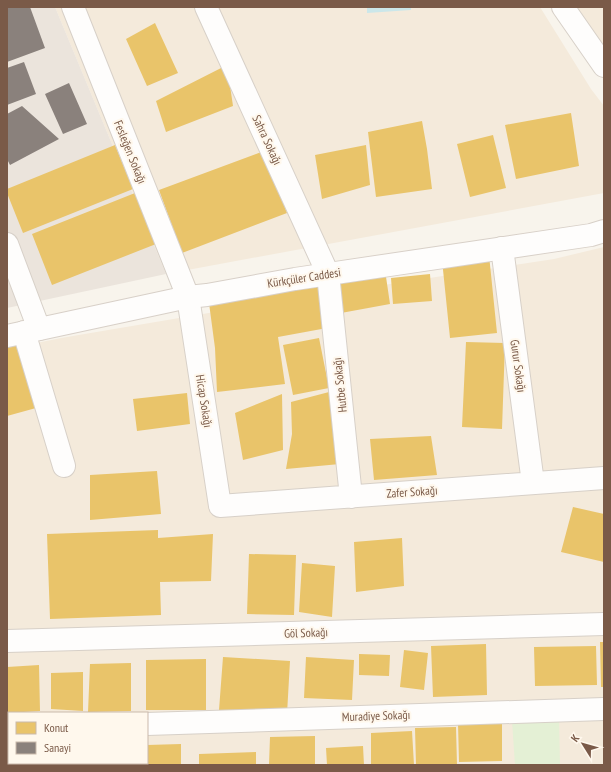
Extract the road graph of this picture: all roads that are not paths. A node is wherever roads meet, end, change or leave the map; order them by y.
1 (73, 7) edge
2 (206, 7) edge
3 (563, 7) edge
4 (604, 66) edge
5 (604, 231) edge
6 (7, 244) edge
7 (502, 248) junction
8 (328, 274) junction
9 (188, 297) junction
10 (23, 332) edge
11 (64, 466) dead end
12 (604, 478) edge
13 (533, 483) junction
14 (351, 497) junction
15 (220, 506) joint
16 (604, 624) edge
17 (7, 641) edge
18 (604, 709) edge
19 (148, 724) edge

1 - 9 street, Fesleğen Sokağı
2 - 8 street, Sahra Sokağı
3 - 4 street
5 - 7 street, Kürkçüler Caddesi
6 - 10 street
7 - 8 street, Kürkçüler Caddesi
7 - 13 street, Gurur Sokağı
8 - 9 street, Kürkçüler Caddesi
8 - 14 street, Hutbe Sokağı
9 - 10 street, Kürkçüler Caddesi
9 - 15 street, Hicap Sokağı
10 - 11 street
12 - 13 street, Zafer Sokağı
13 - 14 street, Zafer Sokağı
14 - 15 street, Zafer Sokağı
16 - 17 street, Göl Sokağı
18 - 19 street, Muradiye Sokağı

